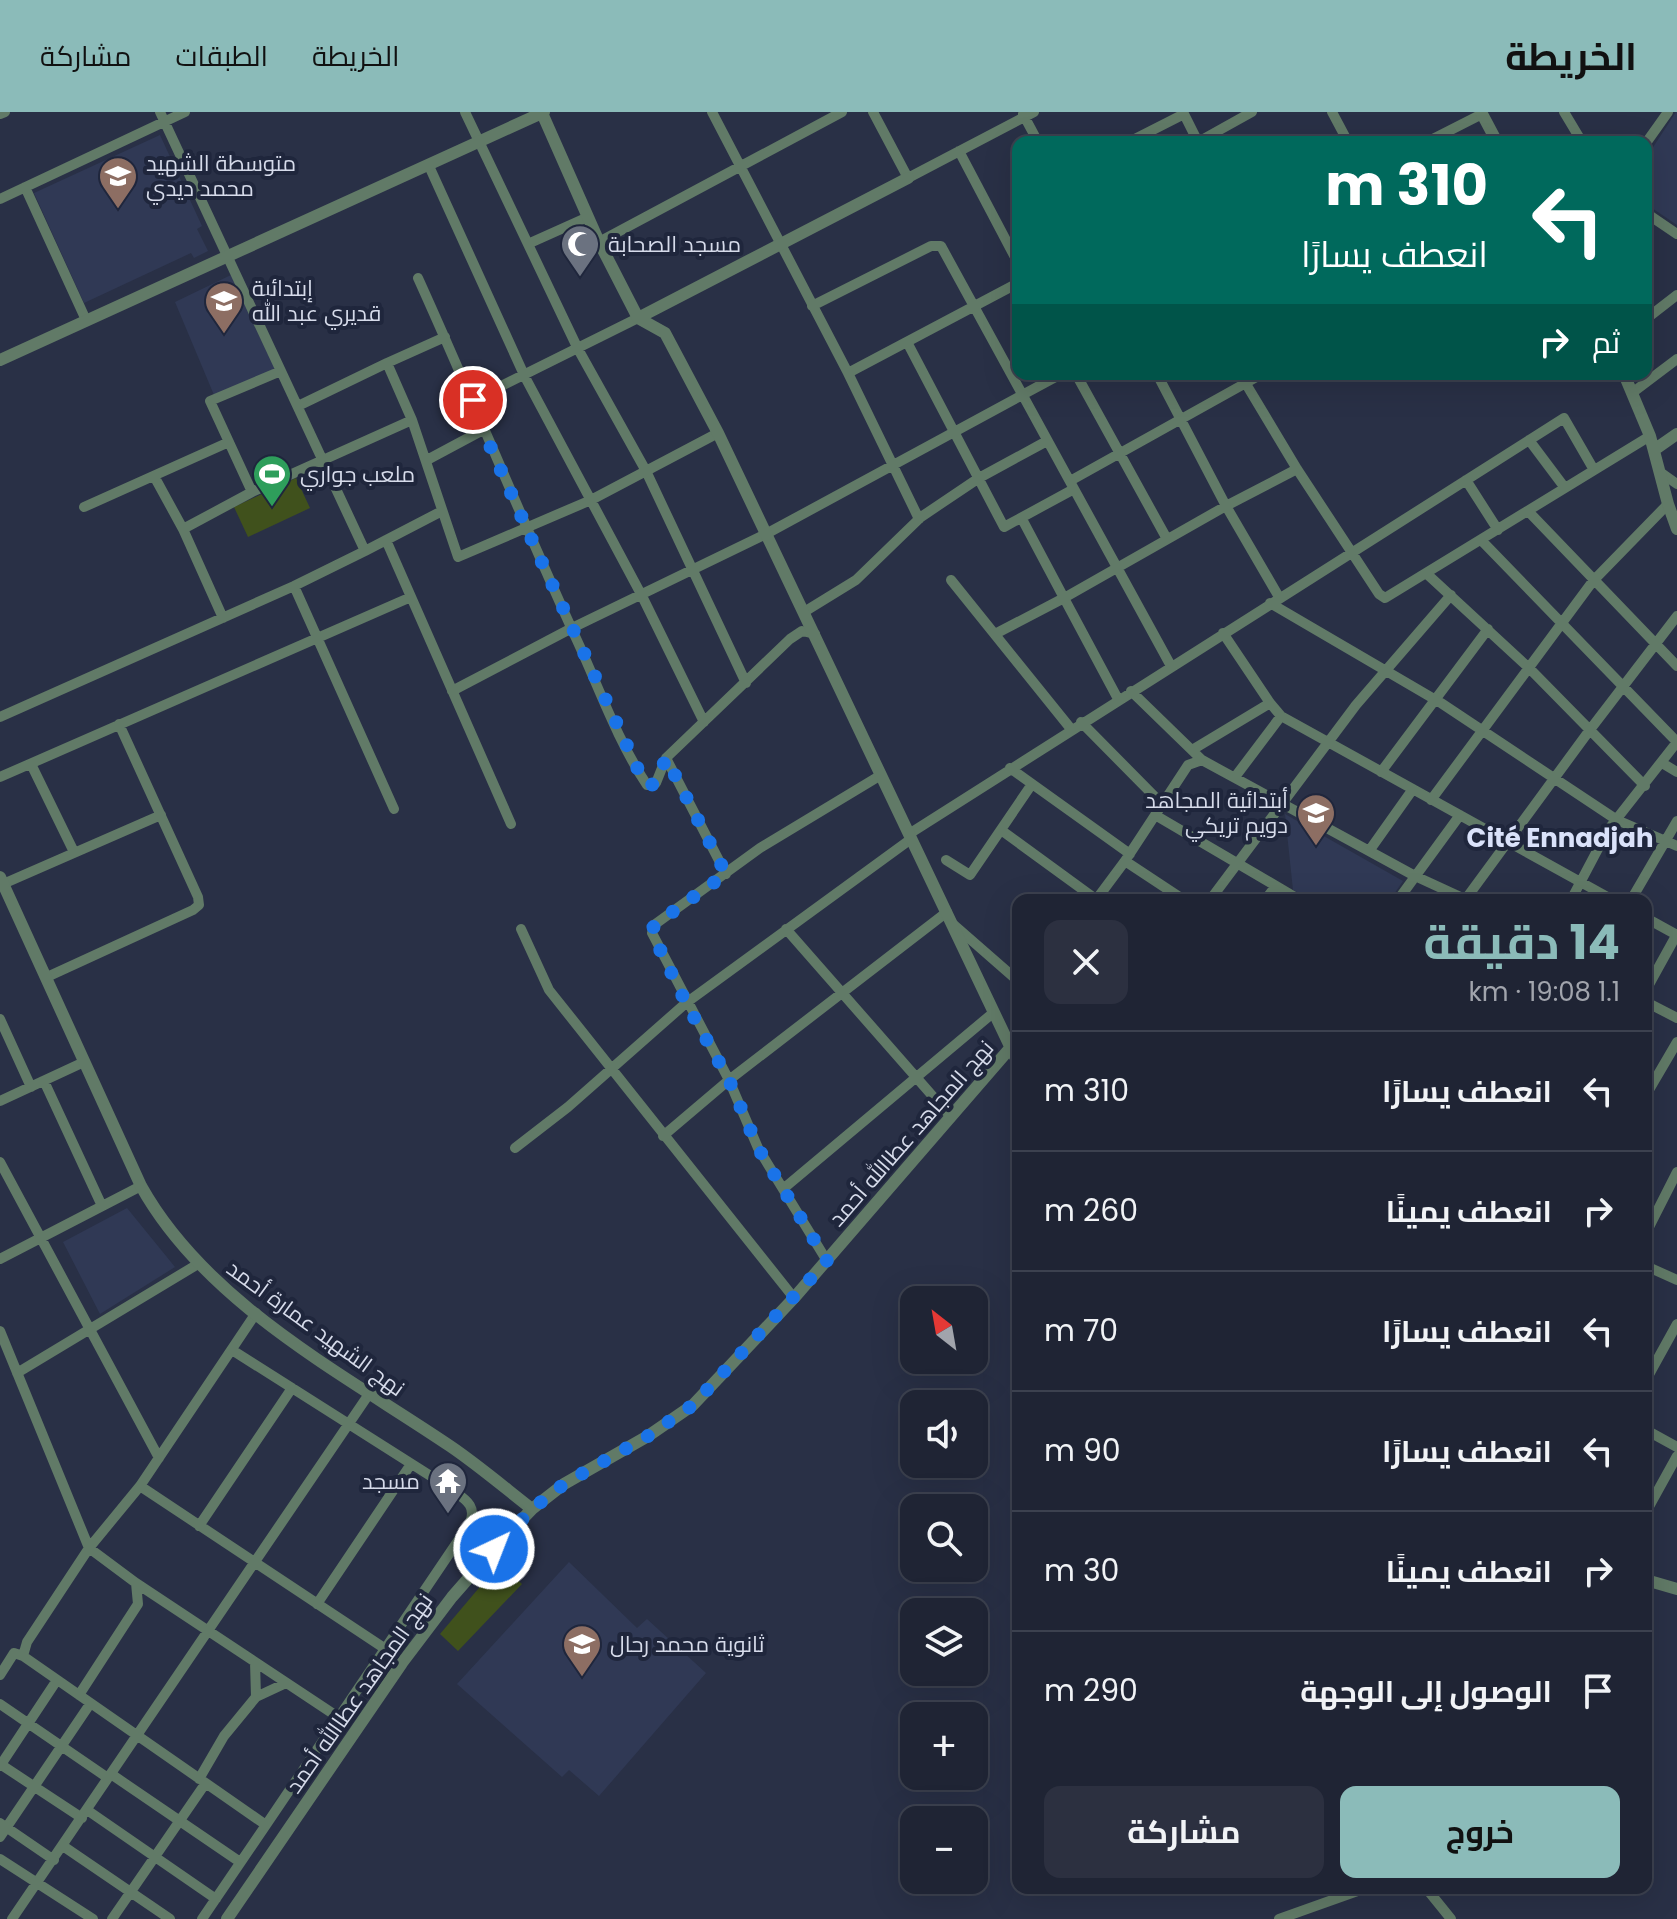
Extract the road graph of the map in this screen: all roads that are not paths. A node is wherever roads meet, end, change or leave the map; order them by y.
1 (185, 112) edge
2 (465, 112) edge
3 (543, 112) edge
4 (712, 112) edge
5 (842, 112) edge
6 (873, 112) edge
7 (1252, 112) edge
8 (1332, 112) edge
9 (1564, 112) edge
10 (1183, 113) edge
11 (1481, 113) edge
12 (1665, 113) edge
13 (1027, 114) edge
14 (163, 117) edge
15 (1036, 136) edge
16 (1140, 136) edge
17 (1195, 136) edge
18 (1209, 136) edge
19 (1345, 136) edge
20 (1438, 136) edge
21 (1494, 136) edge
22 (1578, 136) edge
23 (1650, 136) edge
24 (482, 142) junction
25 (959, 151) junction
26 (429, 166) junction
27 (740, 168) junction
28 (908, 178) junction
29 (25, 187) junction
30 (0, 199) edge
31 (588, 217) junction
32 (1652, 217) edge
33 (1677, 234) edge
34 (599, 242) junction
35 (530, 243) junction
36 (780, 246) junction
37 (1012, 252) edge
38 (228, 257) junction
39 (418, 278) dead end
40 (1012, 286) edge
41 (1676, 298) edge
42 (812, 306) junction
43 (975, 307) junction
44 (1652, 315) edge
45 (638, 318) junction
46 (86, 320) junction
47 (445, 337) junction
48 (907, 342) junction
49 (578, 349) junction
50 (1677, 359) edge
51 (0, 360) edge
52 (387, 363) junction
53 (281, 371) junction
54 (848, 373) junction
55 (525, 377) junction
56 (1012, 377) edge
57 (1652, 378) edge
58 (1014, 380) edge
59 (1049, 380) edge
60 (1079, 380) edge
61 (1160, 380) edge
62 (1241, 380) edge
63 (1244, 380) edge
64 (1627, 380) edge
65 (1649, 380) edge
66 (1632, 393) junction
67 (1021, 394) junction
68 (473, 400) junction
69 (298, 406) junction
70 (1181, 419) junction
71 (412, 420) junction
72 (483, 430) junction
73 (953, 431) junction
74 (718, 433) junction
75 (1677, 434) edge
76 (1650, 436) junction
77 (1529, 440) junction
78 (1047, 441) junction
79 (229, 442) junction
80 (1654, 450) junction
81 (1120, 453) junction
82 (427, 460) junction
83 (322, 461) junction
84 (892, 465) junction
85 (1297, 469) junction
86 (1594, 470) junction
87 (646, 471) junction
88 (1660, 472) junction
89 (154, 476) junction
90 (979, 478) junction
91 (1466, 480) junction
92 (1677, 484) edge
93 (1072, 485) junction
94 (1565, 488) junction
95 (252, 492) junction
96 (591, 500) junction
97 (1668, 504) junction
98 (1226, 506) junction
99 (84, 507) dead end
100 (442, 511) junction
101 (1528, 511) junction
102 (919, 519) junction
103 (1022, 519) junction
104 (527, 528) junction
105 (183, 529) junction
106 (1677, 529) edge
107 (1498, 530) junction
108 (766, 534) junction
109 (1167, 539) junction
110 (386, 540) junction
111 (1481, 540) junction
112 (365, 551) junction
113 (1352, 551) junction
114 (1116, 567) junction
115 (695, 569) junction
116 (1427, 574) junction
117 (951, 580) dead end
118 (1593, 581) junction
119 (294, 586) junction
120 (1451, 595) junction
121 (642, 596) junction
122 (411, 597) junction
123 (1064, 598) junction
124 (1275, 600) junction
125 (804, 612) junction
126 (1677, 616) edge
127 (223, 618) junction
128 (1562, 624) junction
129 (572, 628) junction
130 (1488, 629) junction
131 (1223, 633) junction
132 (815, 634) junction
133 (995, 634) junction
134 (317, 637) junction
135 (1655, 645) junction
136 (1171, 666) junction
137 (1677, 666) edge
138 (1530, 669) junction
139 (1383, 672) junction
140 (746, 683) junction
141 (1624, 687) junction
142 (452, 691) junction
143 (1131, 691) junction
144 (1118, 699) junction
145 (1434, 700) junction
146 (1270, 703) junction
147 (1281, 716) junction
148 (0, 717) edge
149 (704, 722) junction
150 (1081, 722) junction
151 (119, 724) junction
152 (1071, 729) junction
153 (1483, 730) junction
154 (1589, 731) junction
155 (1329, 742) junction
156 (1677, 742) edge
157 (1192, 750) junction
158 (666, 758) junction
159 (1202, 760) junction
160 (1662, 763) junction
161 (31, 764) junction
162 (1010, 768) junction
163 (1381, 772) junction
164 (1677, 772) edge
165 (881, 775) junction
166 (0, 777) edge
167 (1235, 777) junction
168 (1555, 778) junction
169 (1032, 784) junction
170 (1645, 786) junction
171 (1413, 789) junction
172 (1431, 800) junction
173 (1283, 803) junction
174 (1162, 804) junction
175 (394, 809) dead end
176 (161, 815) junction
177 (1155, 815) junction
178 (1460, 815) junction
179 (1617, 820) junction
180 (1677, 821) edge
181 (511, 824) dead end
182 (1001, 830) junction
183 (910, 836) junction
184 (1508, 841) junction
185 (1666, 841) junction
186 (1677, 846) edge
187 (1369, 851) junction
188 (74, 852) junction
189 (1127, 857) junction
190 (946, 860) dead end
191 (1237, 866) junction
192 (726, 874) junction
193 (1415, 876) junction
194 (1580, 883) junction
195 (1275, 887) junction
196 (3, 889) edge
197 (1089, 894) edge
198 (1101, 894) edge
199 (1176, 894) edge
200 (1215, 894) edge
201 (1270, 894) edge
202 (1288, 894) edge
203 (1402, 894) edge
204 (1453, 894) edge
205 (1470, 894) edge
206 (1574, 894) edge
207 (1601, 894) edge
208 (1635, 894) edge
209 (14, 908) junction
210 (947, 912) junction
211 (0, 915) edge
212 (1652, 921) edge
213 (954, 925) junction
214 (521, 929) dead end
215 (786, 929) junction
216 (1677, 934) edge
217 (1012, 976) edge
218 (47, 977) junction
219 (1652, 979) edge
220 (842, 992) junction
221 (686, 1003) junction
222 (1652, 1005) edge
223 (993, 1013) junction
224 (1677, 1018) edge
225 (0, 1019) edge
226 (1012, 1041) edge
227 (1677, 1042) edge
228 (1012, 1046) edge
229 (84, 1062) junction
230 (611, 1070) junction
231 (915, 1078) junction
232 (729, 1080) junction
233 (44, 1081) junction
234 (1652, 1083) edge
235 (31, 1087) junction
236 (0, 1101) edge
237 (951, 1117) junction
238 (663, 1136) junction
239 (515, 1148) dead end
240 (0, 1162) edge
241 (1677, 1172) edge
242 (141, 1186) junction
243 (783, 1189) junction
244 (102, 1206) junction
245 (1652, 1221) edge
246 (41, 1238) junction
247 (0, 1259) edge
248 (827, 1261) junction
249 (198, 1264) junction
250 (1652, 1269) edge
251 (1677, 1280) edge
252 (794, 1298) junction
253 (256, 1313) junction
254 (1677, 1324) edge
255 (89, 1328) junction
256 (0, 1331) edge
257 (232, 1350) junction
258 (1652, 1369) edge
259 (17, 1373) junction
260 (292, 1388) junction
261 (369, 1394) junction
262 (349, 1425) junction
263 (1652, 1433) edge
264 (1677, 1447) edge
265 (1677, 1456) edge
266 (159, 1458) junction
267 (411, 1464) junction
268 (140, 1486) junction
269 (1652, 1501) edge
270 (532, 1509) junction
271 (199, 1526) junction
272 (89, 1548) junction
273 (255, 1562) junction
274 (1652, 1582) edge
275 (136, 1583) junction
276 (1677, 1589) edge
277 (163, 1600) junction
278 (138, 1604) junction
279 (317, 1604) junction
280 (209, 1632) junction
281 (384, 1648) junction
282 (23, 1656) junction
283 (255, 1662) junction
284 (0, 1675) edge
285 (57, 1680) junction
286 (286, 1683) junction
287 (79, 1695) junction
288 (256, 1697) junction
289 (0, 1704) edge
290 (90, 1704) junction
291 (338, 1717) junction
292 (29, 1723) junction
293 (137, 1736) junction
294 (62, 1746) junction
295 (0, 1765) edge
296 (110, 1776) junction
297 (202, 1782) junction
298 (34, 1787) junction
299 (84, 1814) junction
300 (179, 1821) junction
301 (266, 1825) junction
302 (2, 1829) edge
303 (63, 1846) junction
304 (155, 1856) junction
305 (0, 1859) edge
306 (54, 1860) junction
307 (240, 1862) junction
308 (38, 1884) junction
309 (130, 1892) junction
310 (1349, 1894) edge
311 (1431, 1894) edge
312 (216, 1899) junction
313 (12, 1919) edge
314 (93, 1919) edge
315 (112, 1919) edge
316 (170, 1919) edge
317 (202, 1919) edge
318 (227, 1919) edge
319 (1279, 1919) edge
320 (1451, 1919) edge

1 - 14 street
2 - 24 street
3 - 24 street
3 - 31 street
4 - 27 street
5 - 27 street
6 - 28 street
7 - 18 street
8 - 19 street
9 - 22 street
10 - 16 street
10 - 17 street
11 - 20 street
11 - 21 street
12 - 23 street
13 - 15 street
13 - 25 street
14 - 29 street
14 - 38 street
24 - 26 street
24 - 35 street
25 - 28 street
25 - 37 street
26 - 38 street
26 - 55 street
27 - 34 street
27 - 36 street
28 - 36 street
29 - 30 street
29 - 46 street
31 - 34 street
31 - 35 street
32 - 33 street
34 - 45 street
35 - 49 street
36 - 42 street
36 - 45 street
38 - 46 street
38 - 53 street
39 - 47 street
40 - 43 street
41 - 44 street
42 - 43 street
42 - 54 street
43 - 48 street
43 - 56 street
45 - 49 street
45 - 74 street
46 - 51 street
47 - 52 street
47 - 68 street
48 - 54 street
48 - 73 street
49 - 55 street
49 - 87 street
50 - 57 street
52 - 69 street
52 - 71 street
53 - 69 street
53 - 79 street
54 - 84 street
55 - 68 street
55 - 96 street
58 - 67 street
59 - 67 street
60 - 81 street
61 - 70 street
62 - 70 street
63 - 85 street
64 - 66 street
65 - 66 street
66 - 76 street
67 - 73 street
67 - 78 street
68 - 72 street
69 - 83 street
70 - 81 street
70 - 98 street
71 - 82 street
71 - 83 street
72 - 82 street
72 - 104 street
73 - 84 street
73 - 90 street
74 - 87 street
74 - 108 street
75 - 80 street
76 - 80 street
76 - 86 street
77 - 86 street
77 - 91 street
77 - 94 street
78 - 90 street
78 - 93 street
79 - 89 street
79 - 95 street
80 - 88 street
81 - 93 street
81 - 109 street
82 - 100 street
83 - 95 street
83 - 112 street
84 - 102 street
84 - 108 street
85 - 98 street
85 - 113 street
86 - 94 street
87 - 96 street
87 - 115 street
88 - 92 street
88 - 97 street
89 - 99 street
89 - 105 street
90 - 102 street
90 - 103 street
91 - 107 street
91 - 113 street
93 - 103 street
93 - 114 street
94 - 101 street
95 - 105 street
96 - 104 street
96 - 121 street
97 - 106 street
97 - 118 street
98 - 109 street
98 - 124 street
100 - 104 street
100 - 110 street
101 - 107 street
101 - 118 street
102 - 125 street
103 - 123 street
104 - 129 street
105 - 127 street
107 - 111 street
108 - 115 street
108 - 125 street
109 - 114 street
110 - 112 street
110 - 122 street
111 - 116 street
111 - 128 street
112 - 119 street
113 - 116 street
113 - 124 street
114 - 123 street
114 - 136 street
115 - 121 street
115 - 140 street
116 - 120 street
117 - 133 street
118 - 128 street
118 - 135 street
119 - 127 street
119 - 134 street
120 - 130 street
120 - 139 street
121 - 129 street
121 - 149 street
122 - 134 street
122 - 142 street
123 - 133 street
123 - 144 street
124 - 131 street
124 - 139 street
125 - 132 street
126 - 135 street
127 - 148 street
128 - 138 street
128 - 141 street
129 - 142 street
129 - 158 street
130 - 138 street
130 - 145 street
131 - 136 street
131 - 146 street
132 - 140 street
132 - 165 street
133 - 152 street
134 - 151 street
134 - 175 street
135 - 137 street
135 - 141 street
136 - 143 street
138 - 153 street
138 - 154 street
139 - 145 street
139 - 155 street
140 - 149 street
141 - 154 street
141 - 156 street
142 - 181 street
143 - 144 street
143 - 157 street
144 - 150 street
145 - 153 street
145 - 163 street
146 - 147 street
146 - 157 street
147 - 155 street
147 - 167 street
149 - 158 street
150 - 152 street
150 - 174 street
151 - 161 street
151 - 176 street
152 - 162 street
153 - 168 street
153 - 172 street
154 - 168 street
154 - 170 street
155 - 163 street
155 - 173 street
156 - 160 street
157 - 159 street
158 - 192 street
159 - 167 street
159 - 174 street
160 - 164 street
160 - 170 street
161 - 166 street
161 - 188 street
162 - 169 street
162 - 183 street
163 - 171 street
165 - 183 street
165 - 192 street
167 - 173 street
168 - 179 street
168 - 184 street
169 - 182 street
169 - 189 street
170 - 179 street
171 - 172 street
171 - 187 street
172 - 178 street
173 - 187 street
173 - 191 street
174 - 177 street
176 - 188 street
176 - 218 street
177 - 189 street
177 - 191 street
178 - 184 street
178 - 193 street
179 - 185 street
179 - 194 street
180 - 185 street
182 - 190 street
182 - 197 street
183 - 210 street
183 - 215 street
184 - 194 street
184 - 205 street
185 - 186 street
185 - 208 street
187 - 193 street
188 - 196 street
189 - 198 street
189 - 199 street
191 - 195 street
191 - 200 street
192 - 221 street
193 - 203 street
193 - 204 street
194 - 206 street
194 - 207 street
195 - 201 street
195 - 202 street
196 - 209 street, نهج الشهيد عمارة أحمد
209 - 211 street
209 - 218 street, نهج الشهيد عمارة أحمد
210 - 213 street
210 - 220 street
212 - 216 street
213 - 217 street
213 - 223 street
214 - 230 street
215 - 220 street
215 - 221 street
216 - 219 street
218 - 229 street, نهج الشهيد عمارة أحمد
220 - 231 street
220 - 232 street
221 - 230 street
221 - 232 street
222 - 224 street
223 - 226 street
223 - 231 street
225 - 235 street
227 - 234 street
228 - 237 street, نهج المجاهد عطاالله أحمد
229 - 233 street
229 - 242 street, نهج الشهيد عمارة أحمد
230 - 238 street
230 - 239 street
231 - 237 street
231 - 243 street
232 - 238 street
232 - 243 street
233 - 235 street
233 - 244 street
235 - 236 street
237 - 248 street, نهج المجاهد عطاالله أحمد
238 - 252 street
240 - 246 street
241 - 245 street
242 - 244 street
242 - 249 street, نهج الشهيد عمارة أحمد
243 - 248 street
244 - 246 street
246 - 247 street
246 - 255 street
248 - 252 street, نهج المجاهد عطاالله أحمد
249 - 253 street, نهج الشهيد عمارة أحمد
249 - 255 street
250 - 251 street
252 - 270 street, نهج المجاهد عطاالله أحمد
253 - 257 street
253 - 261 street, نهج الشهيد عمارة أحمد
254 - 258 street
255 - 259 street
255 - 266 street
256 - 259 street
257 - 260 street
257 - 266 street
259 - 272 street
260 - 262 street
260 - 271 street
261 - 262 street
261 - 270 street, نهج الشهيد عمارة أحمد
262 - 267 street
262 - 273 street
263 - 264 street
265 - 269 street
266 - 268 street
267 - 279 street
267 - 281 street
268 - 271 street
268 - 272 street
270 - 318 street, نهج المجاهد عطاالله أحمد
271 - 273 street
272 - 275 street
272 - 282 street
273 - 279 street
273 - 280 street
274 - 276 street
275 - 277 street
275 - 278 street
277 - 278 street
277 - 280 street
278 - 287 street
279 - 281 street
280 - 283 street
280 - 293 street
281 - 291 street
282 - 284 street
282 - 285 street
283 - 286 street
283 - 288 street
285 - 287 street
285 - 292 street
286 - 288 street
286 - 291 street
287 - 290 street
288 - 297 street
289 - 292 street
290 - 293 street
290 - 294 street
291 - 301 street
292 - 294 street
292 - 295 street
293 - 296 street
293 - 297 street
294 - 296 street
294 - 298 street
295 - 298 street
296 - 299 street
296 - 300 street
297 - 300 street
297 - 301 street
298 - 299 street
298 - 302 street
299 - 303 street
299 - 304 street
300 - 304 street
300 - 307 street
301 - 307 street
302 - 306 street
303 - 306 street
303 - 309 street
304 - 309 street
304 - 312 street
305 - 308 street
306 - 308 street
307 - 312 street
308 - 313 street
308 - 314 street
309 - 315 street
309 - 316 street
310 - 319 street
311 - 320 street
312 - 317 street

